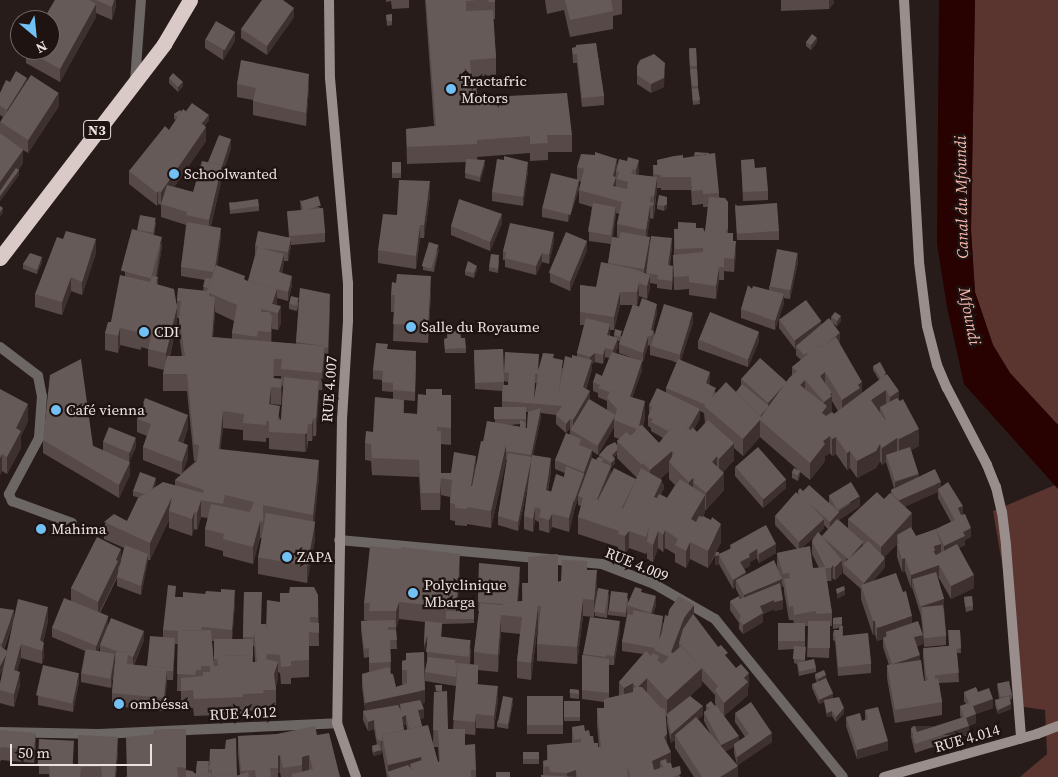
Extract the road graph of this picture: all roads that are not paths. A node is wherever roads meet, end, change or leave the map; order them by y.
1 (141, 0) edge
2 (190, 0) edge
3 (904, 0) edge
4 (328, 1) edge
5 (135, 81) junction
6 (0, 258) edge
7 (0, 347) edge
8 (72, 523) dead end
9 (339, 540) junction
10 (337, 723) junction
11 (1058, 726) edge
12 (0, 732) edge
13 (1020, 738) junction
14 (356, 777) edge
15 (843, 777) edge
16 (884, 777) edge

1 - 5 street
2 - 5 highway, N3
3 - 13 main road
4 - 9 main road, RUE 4.007
5 - 6 highway, N3
7 - 8 street
9 - 10 main road, RUE 4.007
9 - 15 street, RUE 4.009
10 - 12 street, RUE 4.012
10 - 14 main road, RUE 4.007
11 - 13 main road, RUE 4.014
13 - 16 main road, RUE 4.014

